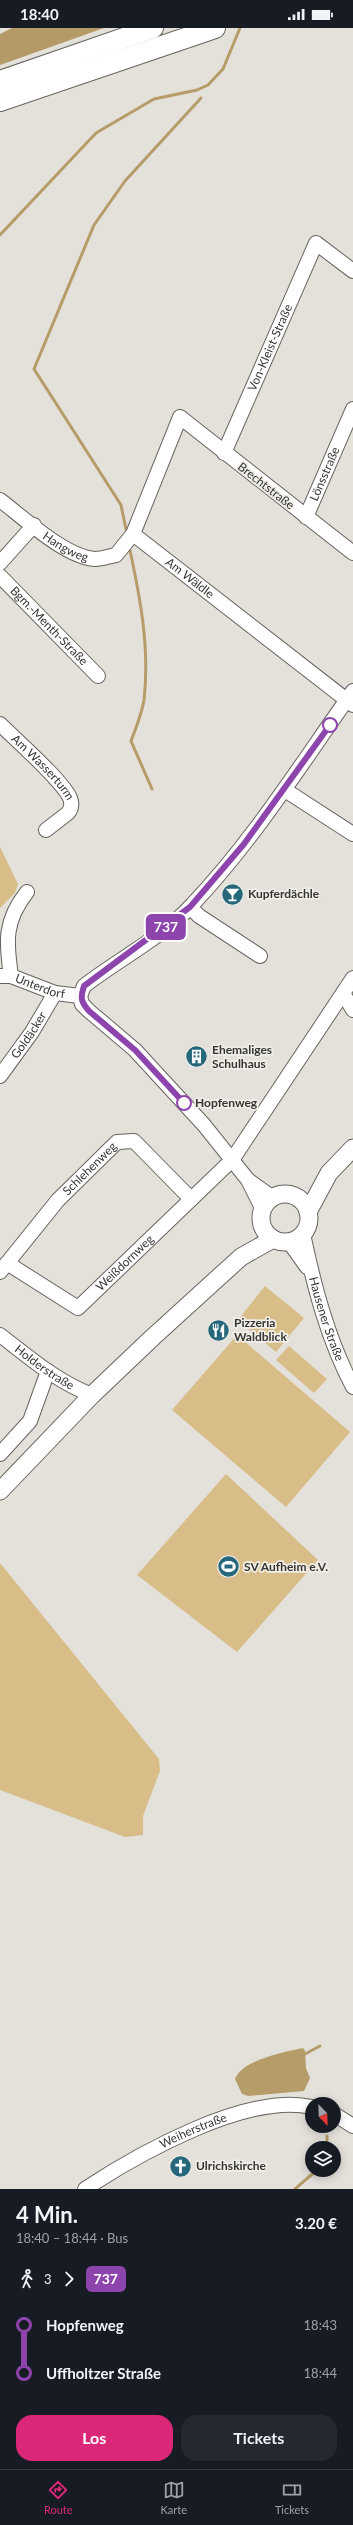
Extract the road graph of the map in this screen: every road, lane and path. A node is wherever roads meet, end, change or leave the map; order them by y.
1 (153, 28) edge
2 (215, 28) edge
3 (0, 81) edge
4 (0, 101) edge
5 (353, 271) edge
6 (353, 409) edge
7 (224, 453) junction
8 (0, 500) edge
9 (306, 517) junction
10 (34, 525) junction
11 (133, 534) junction
12 (353, 553) edge
13 (0, 563) edge
14 (0, 576) edge
15 (98, 676) dead end
16 (351, 699) edge
17 (0, 724) edge
18 (285, 790) junction
19 (46, 830) dead end
20 (353, 834) edge
21 (27, 892) dead end
22 (190, 907) junction
23 (260, 956) dead end
24 (5, 976) edge
25 (353, 978) edge
26 (55, 993) junction
27 (343, 993) junction
28 (80, 996) junction
29 (353, 1010) edge
30 (0, 1076) edge
31 (353, 1148) edge
32 (232, 1160) junction
33 (329, 1173) junction
34 (291, 1195) junction
35 (191, 1199) junction
36 (266, 1211) junction
37 (308, 1212) junction
38 (288, 1238) junction
39 (241, 1257) junction
40 (4, 1268) edge
41 (0, 1335) edge
42 (48, 1371) junction
43 (353, 1387) edge
44 (92, 1395) junction
45 (0, 1454) edge
46 (0, 1491) edge
47 (305, 2108) edge
48 (341, 2118) edge
49 (353, 2126) edge
50 (85, 2189) edge

1 - 3 highway
2 - 4 highway
5 - 7 street, Von-Kleist-Straße
6 - 9 street, Lönsstraße
7 - 9 street, Brechtstraße
7 - 11 street, Brechtstraße
8 - 10 street, Hangweg
9 - 12 street, Brechtstraße
10 - 11 street, Hangweg
10 - 13 street
11 - 16 street, Am Wäldle
14 - 15 street, Bgm.-Menth-Straße
16 - 18 street
17 - 19 street, Am Wasserturm
18 - 20 street
18 - 22 street
21 - 24 street
22 - 23 street
22 - 28 street
24 - 26 street, Unterdorf
25 - 27 street
26 - 28 street, Unterdorf
26 - 30 street, Goldäcker
27 - 29 street
27 - 32 street
28 - 32 street
31 - 33 main road
32 - 35 street, Weißdornweg
32 - 36 street
33 - 34 main road
33 - 37 main road
34 - 36 main road
34 - 37 main road
35 - 40 street, Weißdornweg
35 - 40 street, Schlehenweg
36 - 38 main road
36 - 39 main road
37 - 38 main road
38 - 39 main road
38 - 43 street, Hausener Straße
39 - 44 main road
41 - 42 street, Holderstraße
42 - 44 street, Holderstraße
42 - 45 street
44 - 46 main road
47 - 50 street, Weiherstraße
48 - 49 street

